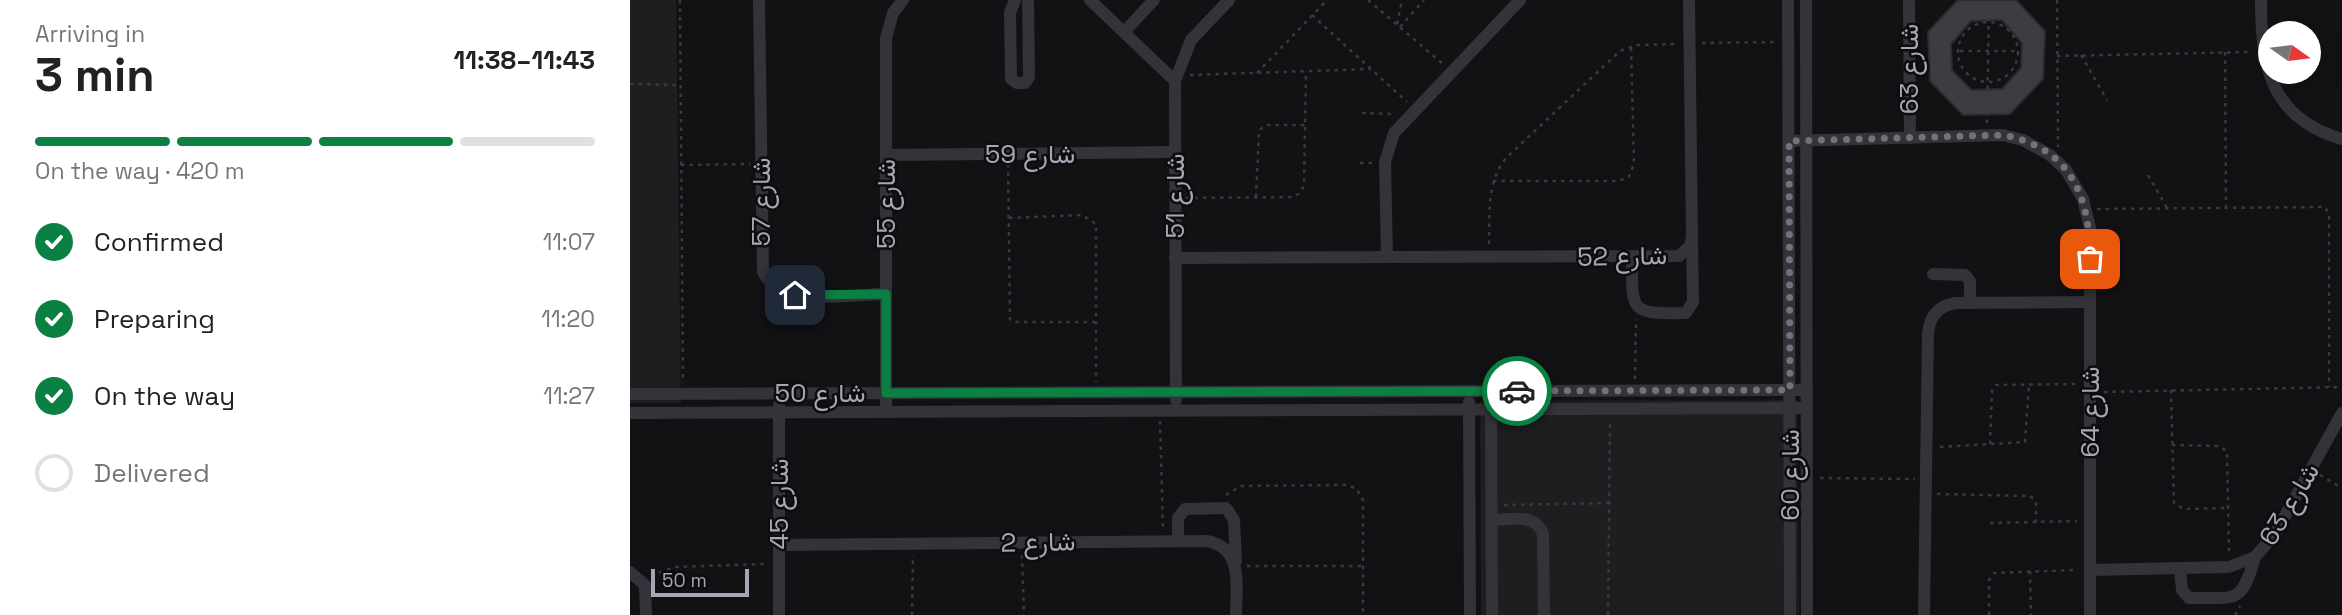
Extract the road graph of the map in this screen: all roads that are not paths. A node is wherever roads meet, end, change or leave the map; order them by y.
1 (760, 0) edge
2 (904, 0) edge
3 (1015, 0) edge
4 (1028, 0) edge
5 (1090, 0) edge
6 (1154, 0) edge
7 (1229, 0) edge
8 (1520, 0) edge
9 (1689, 0) edge
10 (1788, 0) edge
11 (1806, 0) edge
12 (1909, 0) edge
13 (2261, 0) edge
14 (1124, 32) junction
15 (1175, 78) junction
16 (1910, 138) junction
17 (2342, 139) edge
18 (1806, 140) junction
19 (1789, 141) junction
20 (1174, 152) junction
21 (886, 155) junction
22 (1692, 237) junction
23 (1387, 257) junction
24 (1632, 257) junction
25 (1175, 258) junction
26 (1933, 274) dead end
27 (886, 294) junction
28 (2090, 302) junction
29 (1970, 303) junction
30 (1790, 390) junction
31 (1807, 390) junction
32 (1469, 391) junction
33 (1491, 391) junction
34 (1176, 392) junction
35 (779, 393) junction
36 (886, 393) junction
37 (630, 394) edge
38 (1790, 408) junction
39 (1807, 408) junction
40 (1469, 410) junction
41 (1491, 410) junction
42 (1176, 411) junction
43 (779, 412) junction
44 (886, 412) junction
45 (630, 413) edge
46 (2342, 413) edge
47 (1492, 520) junction
48 (1178, 541) junction
49 (779, 545) junction
50 (2256, 557) junction
51 (1236, 567) junction
52 (2180, 568) junction
53 (2090, 570) junction
54 (630, 572) edge
55 (646, 615) edge
56 (779, 615) edge
57 (1236, 615) edge
58 (1470, 615) edge
59 (1492, 615) edge
60 (1544, 615) edge
61 (1790, 615) edge
62 (1807, 615) edge
63 (1923, 615) edge
64 (2090, 615) edge

1 - 27 street, شارع 57
2 - 21 street, شارع 55
3 - 4 street
5 - 14 street
6 - 14 street
7 - 15 street, شارع 51
8 - 23 street
9 - 22 street, شارع 52
10 - 19 street, شارع 60
11 - 18 street, شارع 60
12 - 16 street, شارع 63
13 - 17 street
14 - 15 street
15 - 20 street, شارع 51
16 - 18 street
16 - 28 street, شارع 64
18 - 19 street
18 - 31 street, شارع 60
19 - 30 street, شارع 60
20 - 21 street, شارع 59
20 - 25 street, شارع 51
21 - 27 street, شارع 55
22 - 24 street, شارع 52
22 - 24 street
23 - 24 street, شارع 52
23 - 25 street, شارع 52
25 - 34 street, شارع 51
26 - 29 street
27 - 36 street, شارع 55
28 - 29 street
28 - 53 street, شارع 64
29 - 63 street
30 - 31 street, شارع 50
30 - 33 street, شارع 50
30 - 38 street, شارع 60
31 - 39 street, شارع 60
32 - 33 street, شارع 50
32 - 34 street, شارع 50
32 - 40 street
33 - 41 street
34 - 36 street, شارع 50
34 - 42 street, شارع 51
35 - 36 street, شارع 50
35 - 37 street, شارع 50
35 - 43 street, شارع 45
36 - 44 street, شارع 55
38 - 39 street, شارع 50
38 - 41 street, شارع 50
38 - 61 street, شارع 60
39 - 62 street, شارع 60
40 - 41 street, شارع 50
40 - 42 street, شارع 50
40 - 58 street
41 - 47 street
42 - 44 street, شارع 50
43 - 44 street, شارع 50
43 - 45 street, شارع 50
43 - 49 street, شارع 45
46 - 50 street, شارع 63
47 - 59 street
47 - 60 street
48 - 49 street, شارع 2
48 - 51 street, شارع 2
48 - 51 street
49 - 56 street, شارع 45
50 - 52 street, شارع 63
50 - 52 street
51 - 57 street
52 - 53 street, شارع 63
53 - 64 street, شارع 64
54 - 55 street

